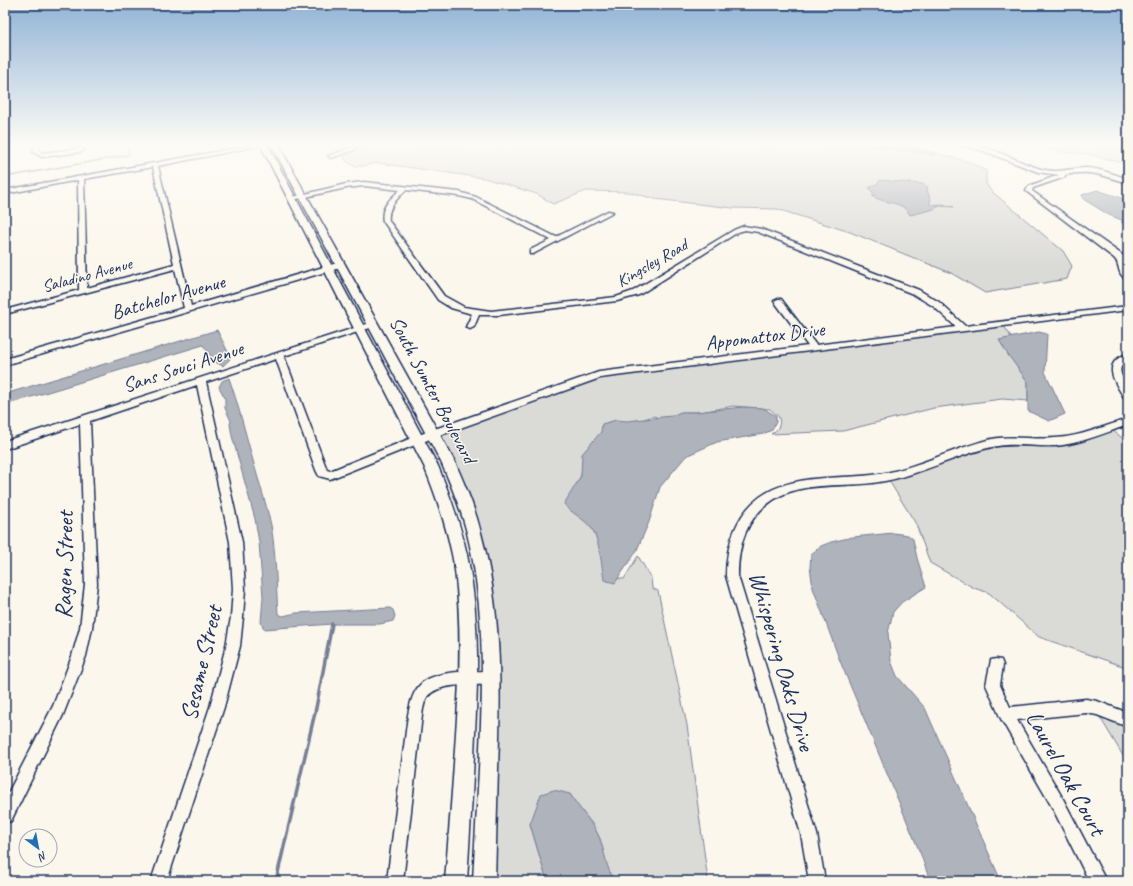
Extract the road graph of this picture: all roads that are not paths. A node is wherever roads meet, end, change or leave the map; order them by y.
1 (41, 185) edge
2 (81, 185) edge
3 (160, 185) edge
4 (290, 185) edge
5 (292, 185) edge
6 (357, 185) edge
7 (379, 185) edge
8 (1035, 185) edge
9 (406, 188) junction
10 (5, 192) edge
11 (297, 197) junction
12 (610, 212) dead end
13 (556, 240) junction
14 (533, 252) dead end
15 (1118, 256) junction
16 (1128, 262) edge
17 (340, 265) junction
18 (177, 266) junction
19 (1125, 268) edge
20 (328, 269) junction
21 (1128, 278) edge
22 (83, 291) junction
23 (778, 301) dead end
24 (1128, 308) edge
25 (188, 309) junction
26 (5, 312) edge
27 (476, 313) junction
28 (373, 324) junction
29 (470, 327) dead end
30 (360, 328) junction
31 (963, 329) junction
32 (813, 348) junction
33 (279, 354) junction
34 (1128, 357) edge
35 (5, 362) edge
36 (201, 380) junction
37 (1128, 397) edge
38 (85, 418) junction
39 (1128, 422) edge
40 (425, 437) junction
41 (5, 445) edge
42 (996, 665) dead end
43 (491, 678) junction
44 (469, 679) junction
45 (1006, 714) junction
46 (1128, 720) edge
47 (5, 815) edge
48 (159, 881) edge
49 (395, 881) edge
50 (456, 881) edge
51 (484, 881) edge
52 (818, 881) edge
53 (1098, 881) edge

1 - 10 street
2 - 22 street
3 - 18 street
4 - 11 main road, South Sumter Boulevard
5 - 11 main road, South Sumter Boulevard
6 - 11 street
7 - 9 street
8 - 15 street
9 - 13 street
9 - 27 street, Kingsley Road
11 - 17 main road, South Sumter Boulevard
11 - 20 main road, South Sumter Boulevard
12 - 13 street
13 - 14 street
15 - 16 street
15 - 19 street
17 - 20 street, Batchelor Avenue
17 - 28 main road, South Sumter Boulevard
18 - 22 street, Saladino Avenue
18 - 25 street
19 - 21 street
20 - 25 street, Batchelor Avenue
20 - 30 main road, South Sumter Boulevard
22 - 26 street, Saladino Avenue
23 - 32 street
24 - 31 street, Appomattox Drive
25 - 35 street, Batchelor Avenue
27 - 29 street
27 - 31 street, Kingsley Road
28 - 30 street, Sans Souci Avenue
28 - 40 main road, South Sumter Boulevard
30 - 33 street, Sans Souci Avenue
30 - 40 main road, South Sumter Boulevard
31 - 32 street, Appomattox Drive
32 - 40 street, Appomattox Drive
33 - 36 street, Sans Souci Avenue
33 - 40 street, Appomattox Drive
34 - 37 street
36 - 38 street, Sans Souci Avenue
36 - 48 street, Sesame Street
38 - 41 street, Sans Souci Avenue
38 - 47 street, Ragen Street
39 - 52 street, Whispering Oaks Drive
40 - 43 main road, South Sumter Boulevard
40 - 44 main road, South Sumter Boulevard
42 - 45 street
43 - 44 street
43 - 51 main road, South Sumter Boulevard
44 - 49 street
44 - 50 main road, South Sumter Boulevard
45 - 46 street, Laurel Oak Court
45 - 53 street, Laurel Oak Court

